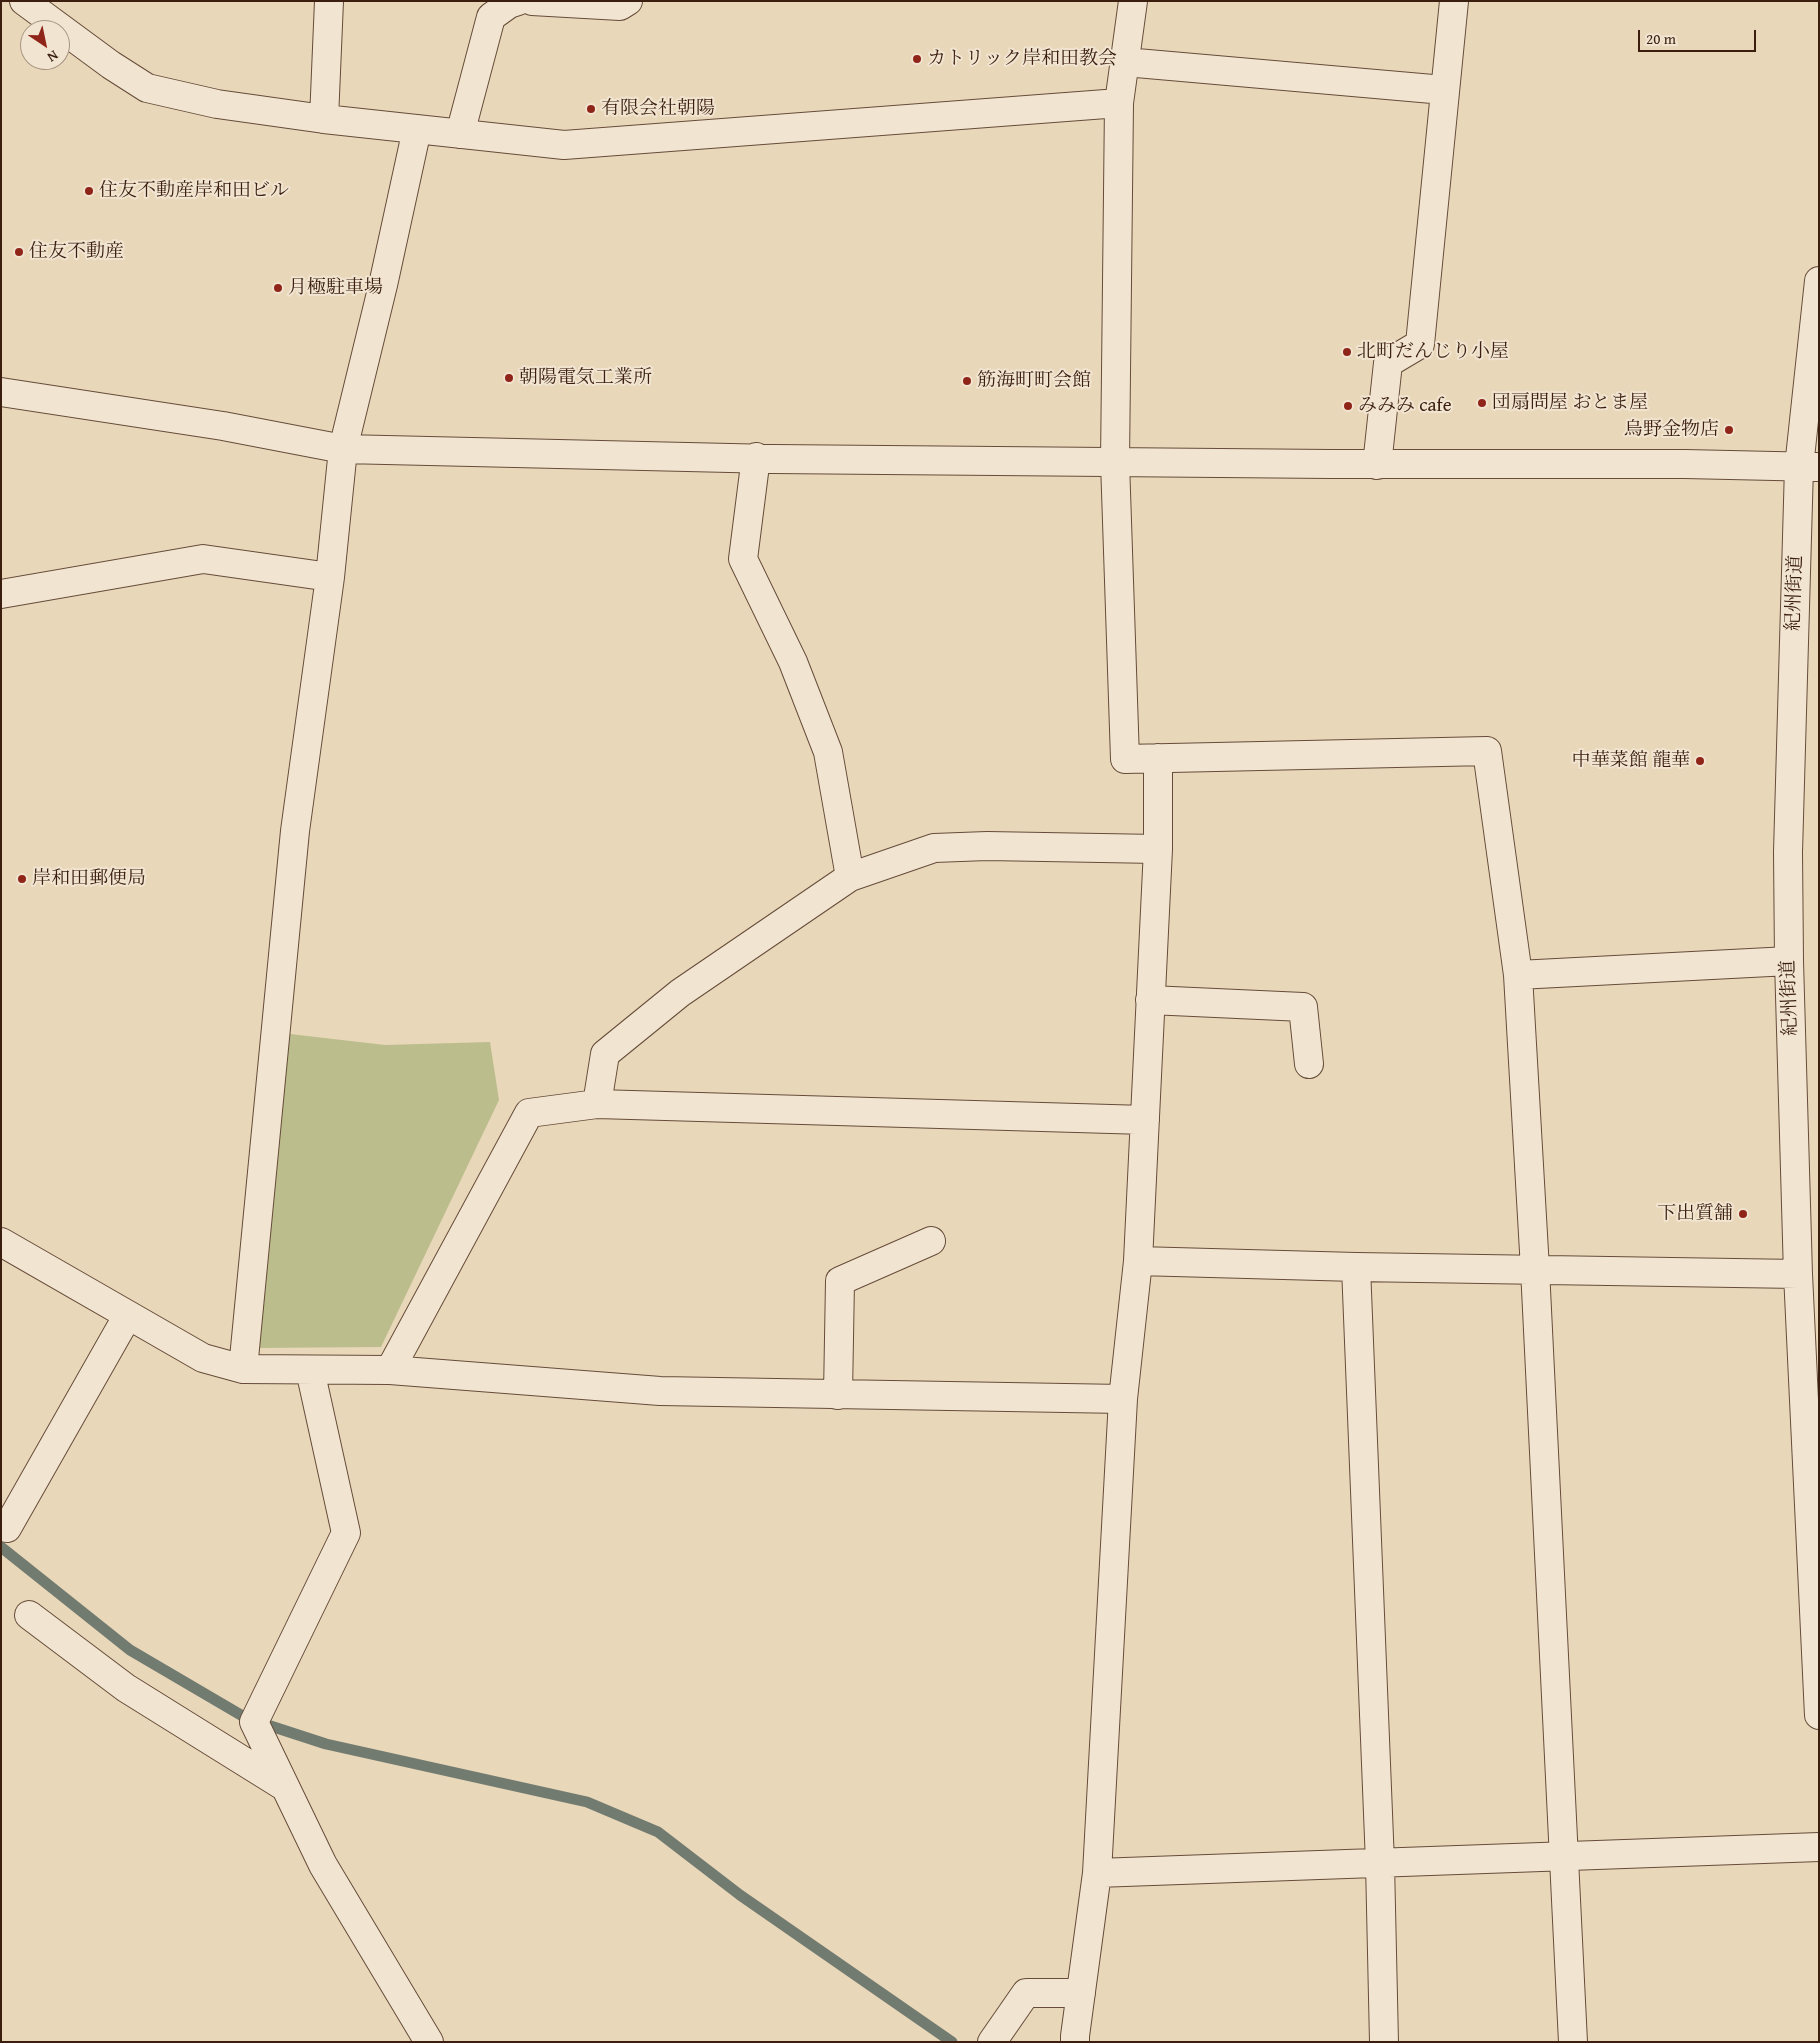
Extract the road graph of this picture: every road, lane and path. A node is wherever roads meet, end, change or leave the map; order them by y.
1 (24, 1) edge
2 (329, 1) edge
3 (518, 1) edge
4 (532, 1) edge
5 (628, 1) edge
6 (1133, 1) edge
7 (1454, 1) edge
8 (1125, 62) junction
9 (1444, 90) junction
10 (1119, 102) junction
11 (324, 119) junction
12 (417, 129) junction
13 (460, 134) junction
14 (1819, 281) edge
15 (1, 392) edge
16 (343, 449) junction
17 (756, 457) junction
18 (1115, 462) junction
19 (1377, 465) junction
20 (1809, 467) edge
21 (330, 577) junction
22 (1, 594) edge
23 (1158, 758) junction
24 (1158, 849) junction
25 (850, 878) junction
26 (1789, 962) junction
27 (1518, 975) junction
28 (1150, 1000) junction
29 (1309, 1064) dead end
30 (597, 1104) junction
31 (1145, 1120) junction
32 (931, 1241) dead end
33 (1, 1242) edge
34 (1138, 1261) junction
35 (1356, 1267) junction
36 (1535, 1269) junction
37 (1798, 1274) junction
38 (128, 1315) junction
39 (244, 1369) junction
40 (310, 1370) junction
41 (390, 1370) junction
42 (838, 1395) junction
43 (1811, 1395) edge
44 (1123, 1399) junction
45 (7, 1528) dead end
46 (29, 1615) dead end
47 (1819, 1715) edge
48 (285, 1787) junction
49 (1819, 1847) edge
50 (1565, 1856) junction
51 (1380, 1863) junction
52 (1097, 1873) junction
53 (1081, 1993) junction
54 (429, 2042) edge
55 (992, 2042) edge
56 (1075, 2042) edge
57 (1384, 2042) edge
58 (1573, 2042) edge

1 - 11 street
2 - 11 street
3 - 13 street
4 - 5 street
6 - 8 street
7 - 9 street
8 - 9 street
8 - 10 street
9 - 19 street
10 - 13 street
10 - 18 street
11 - 12 street
12 - 13 street
12 - 16 street
14 - 20 street, 紀州街道
15 - 16 street
16 - 17 street
16 - 21 street
17 - 18 street
17 - 25 street
18 - 19 street
18 - 23 street
19 - 20 street
20 - 26 street, 紀州街道
21 - 22 street
21 - 39 street
23 - 24 street
23 - 27 street
24 - 25 street
24 - 28 street
25 - 30 street
26 - 27 street
26 - 37 street, 紀州街道
27 - 36 street
28 - 29 street
28 - 31 street
30 - 31 street
30 - 41 street
31 - 34 street
32 - 42 street
33 - 38 street
34 - 35 street
34 - 44 street
35 - 36 street
35 - 51 street
36 - 37 street
36 - 50 street
37 - 43 street, 紀州街道
38 - 39 street
38 - 45 street
39 - 40 street
40 - 41 street
40 - 48 street
41 - 42 street
42 - 44 street
43 - 47 street, 紀州街道
44 - 52 street
46 - 48 street
48 - 54 street
49 - 50 street
50 - 51 street
50 - 58 street
51 - 52 street
51 - 57 street
52 - 53 street
53 - 55 street
53 - 56 street

